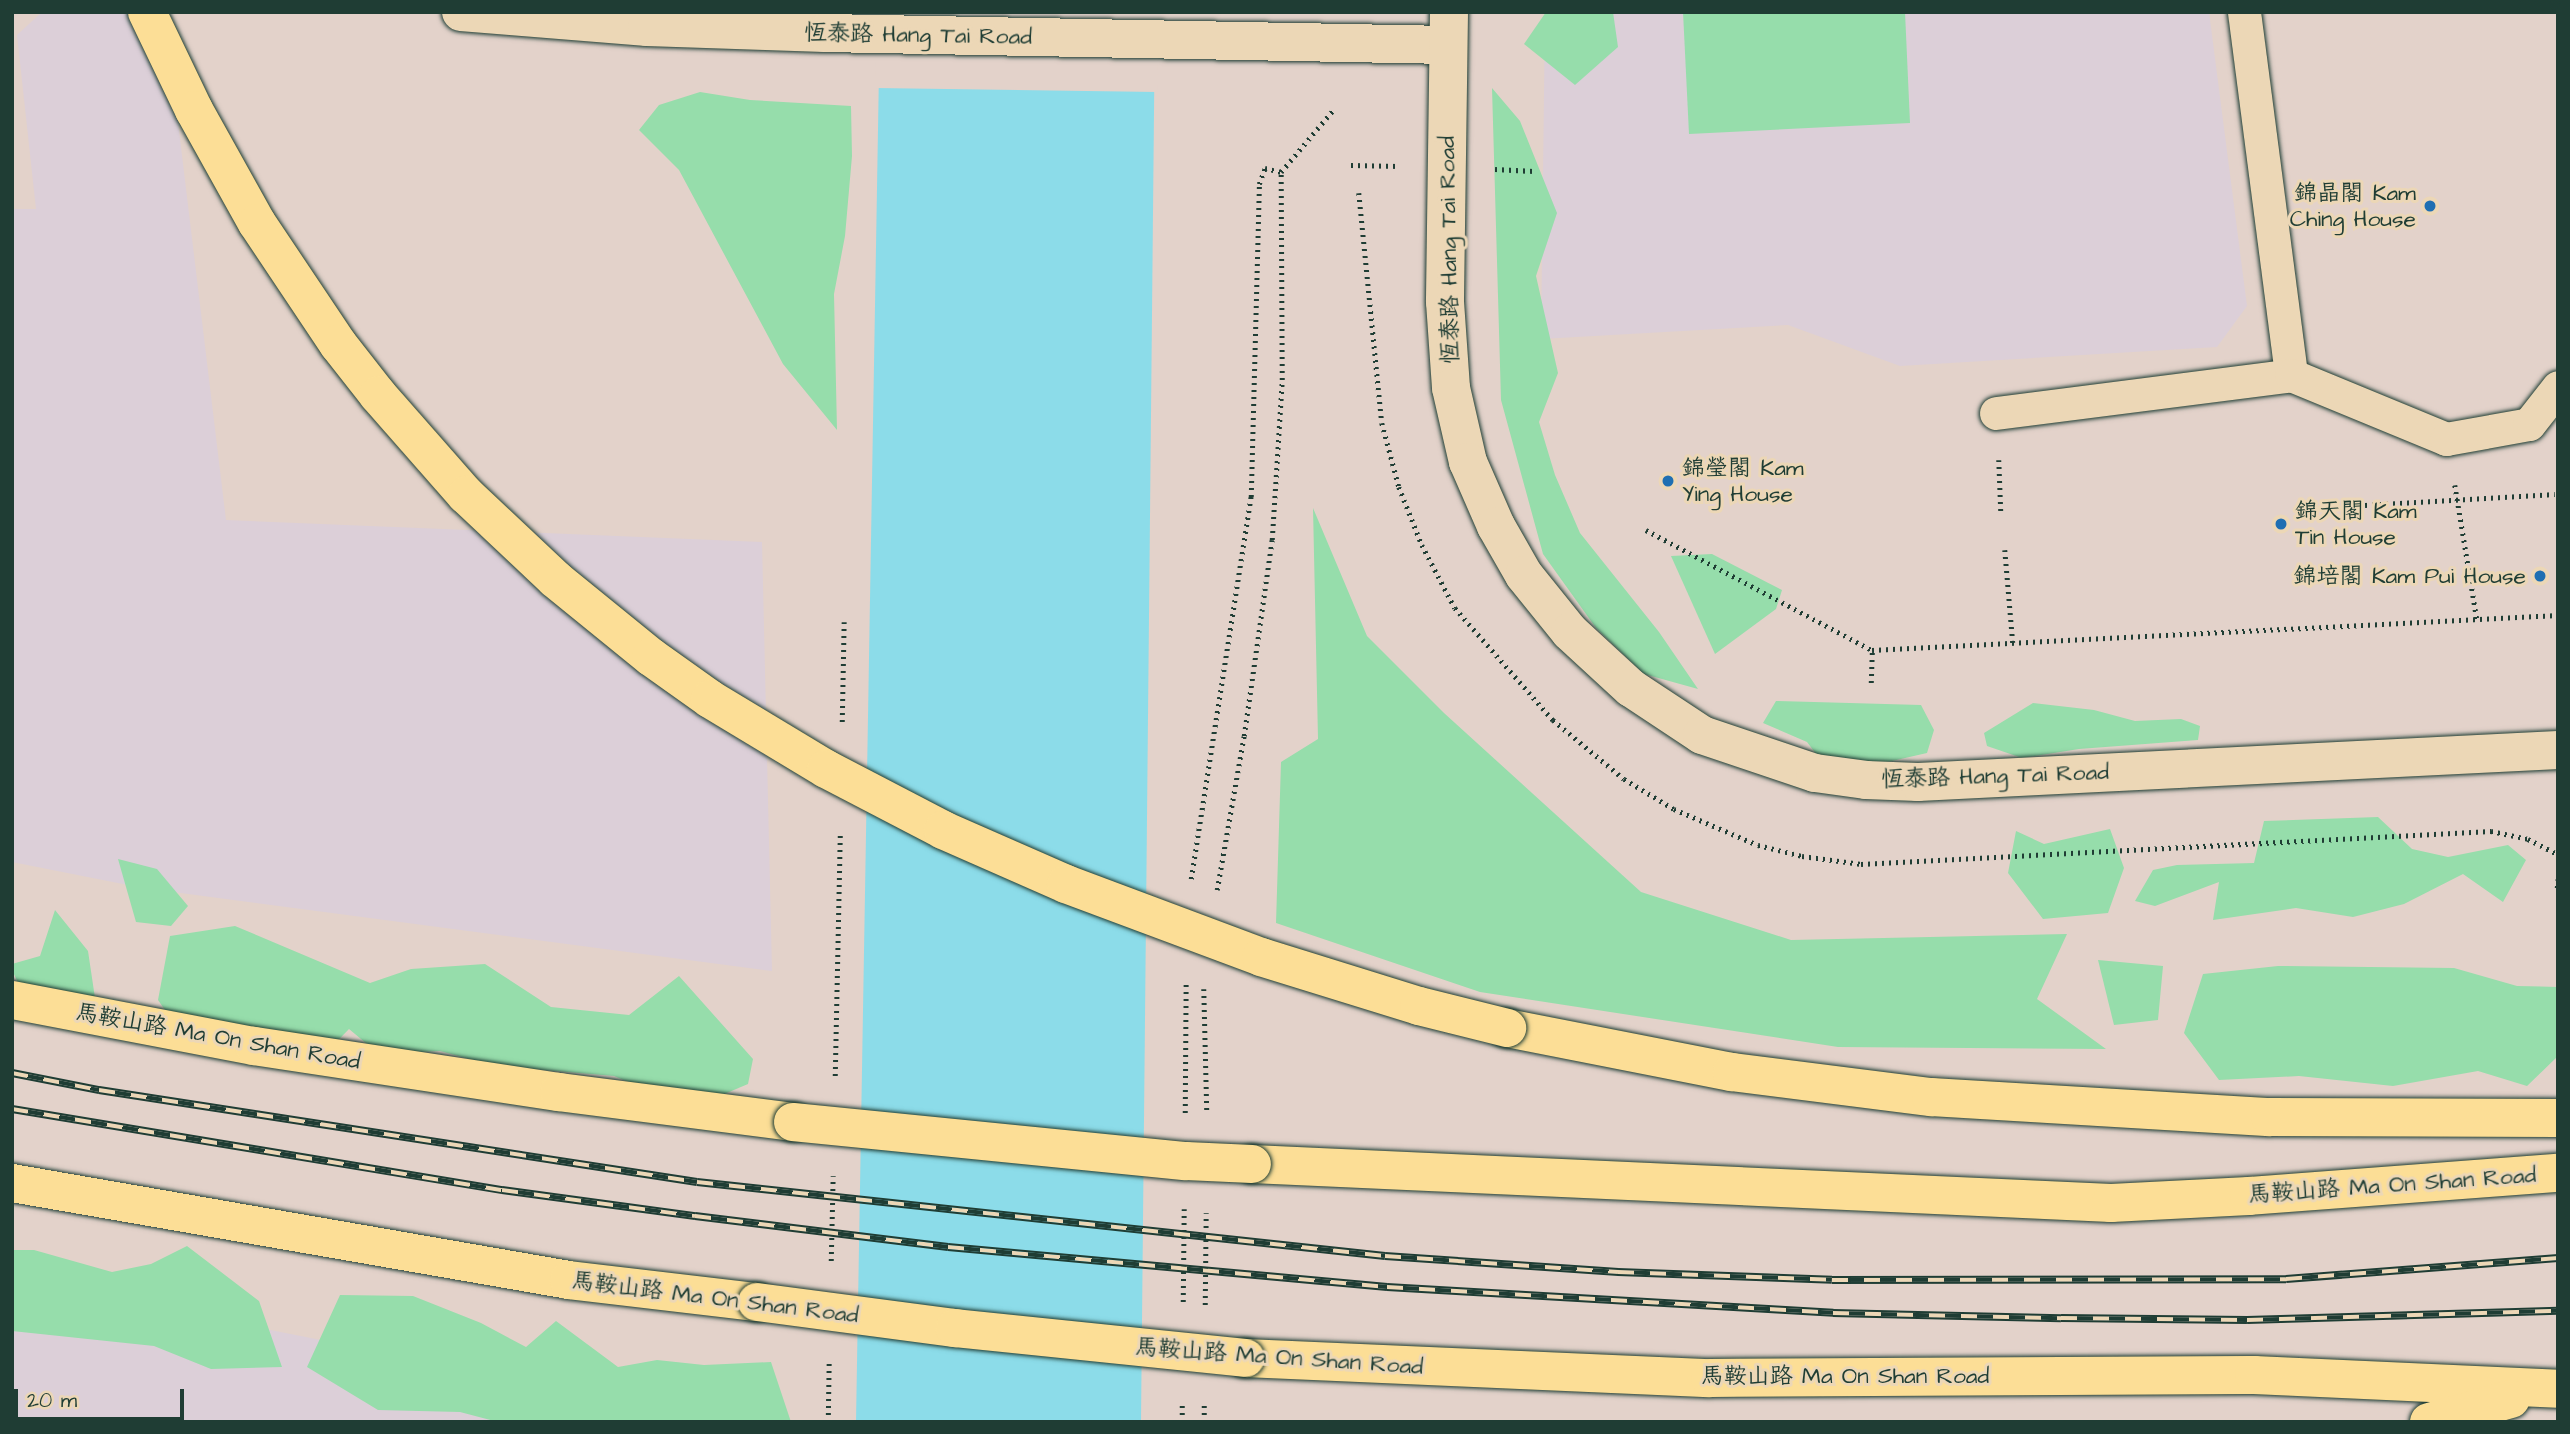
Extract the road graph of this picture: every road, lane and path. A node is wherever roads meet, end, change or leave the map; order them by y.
1 (147, 12) edge
2 (461, 12) edge
3 (2244, 12) edge
4 (1449, 29) edge
5 (1334, 109) dead end
6 (1281, 172) junction
7 (1359, 192) dead end
8 (2291, 375) junction
9 (2558, 387) edge
10 (1996, 413) dead end
11 (2555, 494) dead end
12 (2457, 500) junction
13 (2365, 505) dead end
14 (1646, 530) dead end
15 (2005, 550) dead end
16 (2558, 615) edge
17 (2477, 619) junction
18 (844, 622) dead end
19 (2013, 643) junction
20 (1872, 650) junction
21 (1871, 683) dead end
22 (842, 732) dead end
23 (2558, 750) edge
24 (840, 829) dead end
25 (2558, 854) edge
26 (2558, 879) edge
27 (2557, 888) edge
28 (1190, 892) dead end
29 (1216, 895) dead end
30 (1186, 972) dead end
31 (1204, 983) dead end
32 (12, 1000) edge
33 (835, 1077) dead end
34 (2558, 1118) edge
35 (1185, 1122) dead end
36 (1207, 1124) dead end
37 (2558, 1173) edge
38 (833, 1174) dead end
39 (12, 1182) edge
40 (1184, 1204) dead end
41 (1206, 1205) dead end
42 (831, 1270) dead end
43 (1183, 1313) dead end
44 (1205, 1313) dead end
45 (829, 1353) dead end
46 (2551, 1389) edge
47 (1182, 1394) dead end
48 (1204, 1395) dead end
49 (828, 1422) edge
50 (1182, 1422) edge
51 (1204, 1422) edge
52 (2428, 1422) edge

1 - 34 highway, bridge
2 - 4 street, 恆泰路 Hang Tai Road
3 - 8 street
4 - 23 street, 恆泰路 Hang Tai Road
5 - 6 path
6 - 28 path
6 - 29 path
7 - 25 path
8 - 9 street
8 - 10 street
11 - 12 path
12 - 13 path
12 - 17 path
14 - 20 path
15 - 19 path
16 - 17 path
17 - 19 path
18 - 22 path
19 - 20 path
20 - 21 path
24 - 33 path
26 - 27 path
30 - 35 path
31 - 36 path
32 - 37 highway, 馬鞍山路 Ma On Shan Road, bridge
38 - 42 path
39 - 46 highway, 馬鞍山路 Ma On Shan Road, bridge
40 - 43 path
41 - 44 path
45 - 49 path
46 - 52 highway
47 - 50 path
48 - 51 path

